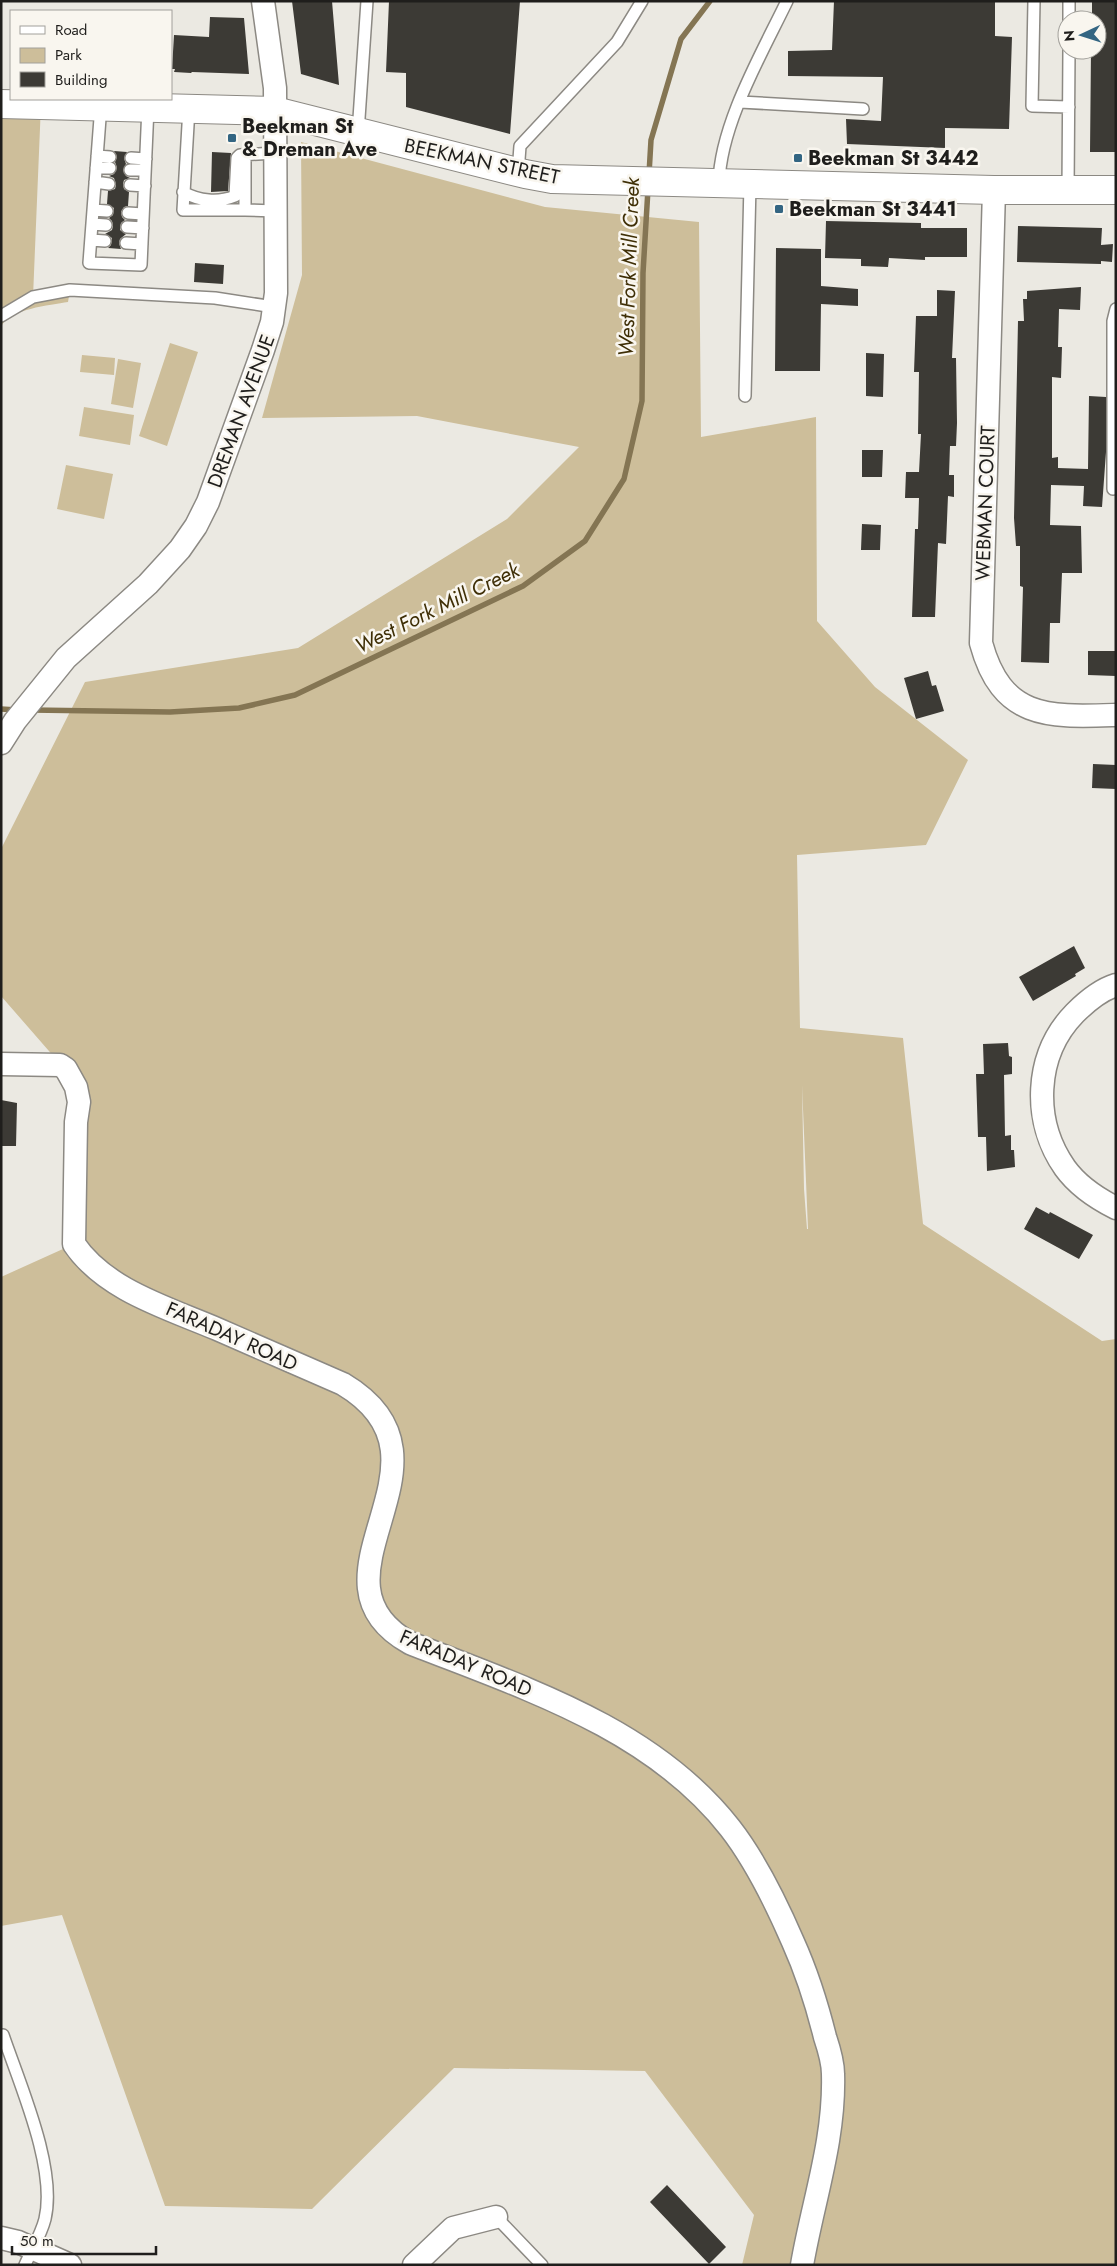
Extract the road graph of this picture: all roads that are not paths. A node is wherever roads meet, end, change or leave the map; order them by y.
1 (263, 1) edge
2 (367, 1) edge
3 (642, 1) edge
4 (787, 1) edge
5 (1034, 1) edge
6 (1069, 60) edge
7 (740, 102) junction
8 (1, 104) edge
9 (101, 105) junction
10 (148, 107) junction
11 (1069, 107) junction
12 (189, 108) junction
13 (863, 109) dead end
14 (275, 111) junction
15 (358, 132) junction
16 (275, 153) junction
17 (245, 155) junction
18 (97, 156) junction
19 (131, 164) dead end
20 (146, 164) junction
21 (96, 168) junction
22 (518, 172) junction
23 (95, 182) junction
24 (719, 183) junction
25 (109, 184) dead end
26 (750, 184) junction
27 (130, 185) dead end
28 (145, 186) junction
29 (994, 190) junction
30 (1068, 190) junction
31 (1116, 190) edge
32 (183, 192) junction
33 (93, 210) junction
34 (245, 210) junction
35 (107, 211) dead end
36 (276, 211) junction
37 (128, 212) dead end
38 (143, 214) junction
39 (92, 224) junction
40 (106, 225) dead end
41 (127, 227) dead end
42 (142, 228) junction
43 (91, 240) junction
44 (105, 241) dead end
45 (126, 243) dead end
46 (142, 244) junction
47 (274, 307) junction
48 (1116, 309) edge
49 (1, 316) edge
50 (745, 396) dead end
51 (1113, 489) dead end
52 (1116, 715) edge
53 (1, 743) edge
54 (1116, 984) edge
55 (1, 1064) edge
56 (1116, 1208) edge
57 (3, 2035) dead end
58 (496, 2217) joint
59 (1, 2238) edge
60 (29, 2256) edge
61 (70, 2265) edge
62 (414, 2265) edge
63 (542, 2265) edge
64 (802, 2265) edge

1 - 14 street, DREMAN AVENUE
2 - 15 lane
3 - 22 lane
4 - 7 lane
5 - 11 lane
6 - 11 lane
7 - 13 lane
7 - 24 lane
8 - 9 main road, BEEKMAN STREET
9 - 10 main road, BEEKMAN STREET
9 - 18 lane
10 - 12 main road, BEEKMAN STREET
10 - 20 lane
11 - 30 lane
12 - 14 main road, BEEKMAN STREET
12 - 32 lane
14 - 15 main road, BEEKMAN STREET
14 - 16 street, DREMAN AVENUE
15 - 22 main road, BEEKMAN STREET
16 - 17 lane
16 - 36 street, DREMAN AVENUE
17 - 32 lane
17 - 34 lane
18 - 21 lane
18 - 21 lane
19 - 20 lane
20 - 28 lane
21 - 23 lane
22 - 24 main road, BEEKMAN STREET
23 - 25 lane
23 - 33 lane
24 - 26 main road, BEEKMAN STREET
26 - 29 main road, BEEKMAN STREET
26 - 50 lane
27 - 28 lane
28 - 38 lane
29 - 30 main road, BEEKMAN STREET
29 - 52 street, WEBMAN COURT
30 - 31 main road, BEEKMAN STREET
32 - 34 lane
33 - 35 lane
33 - 39 lane
34 - 36 lane
36 - 47 street, DREMAN AVENUE
37 - 38 lane
38 - 42 lane
39 - 40 lane
39 - 43 lane
41 - 42 lane
42 - 46 lane
43 - 44 lane
43 - 46 lane
45 - 46 lane
47 - 49 lane
47 - 53 street, DREMAN AVENUE
48 - 51 lane
54 - 56 street
55 - 64 street, FARADAY ROAD
57 - 60 lane
58 - 62 street
58 - 63 lane
59 - 60 street
60 - 61 street

